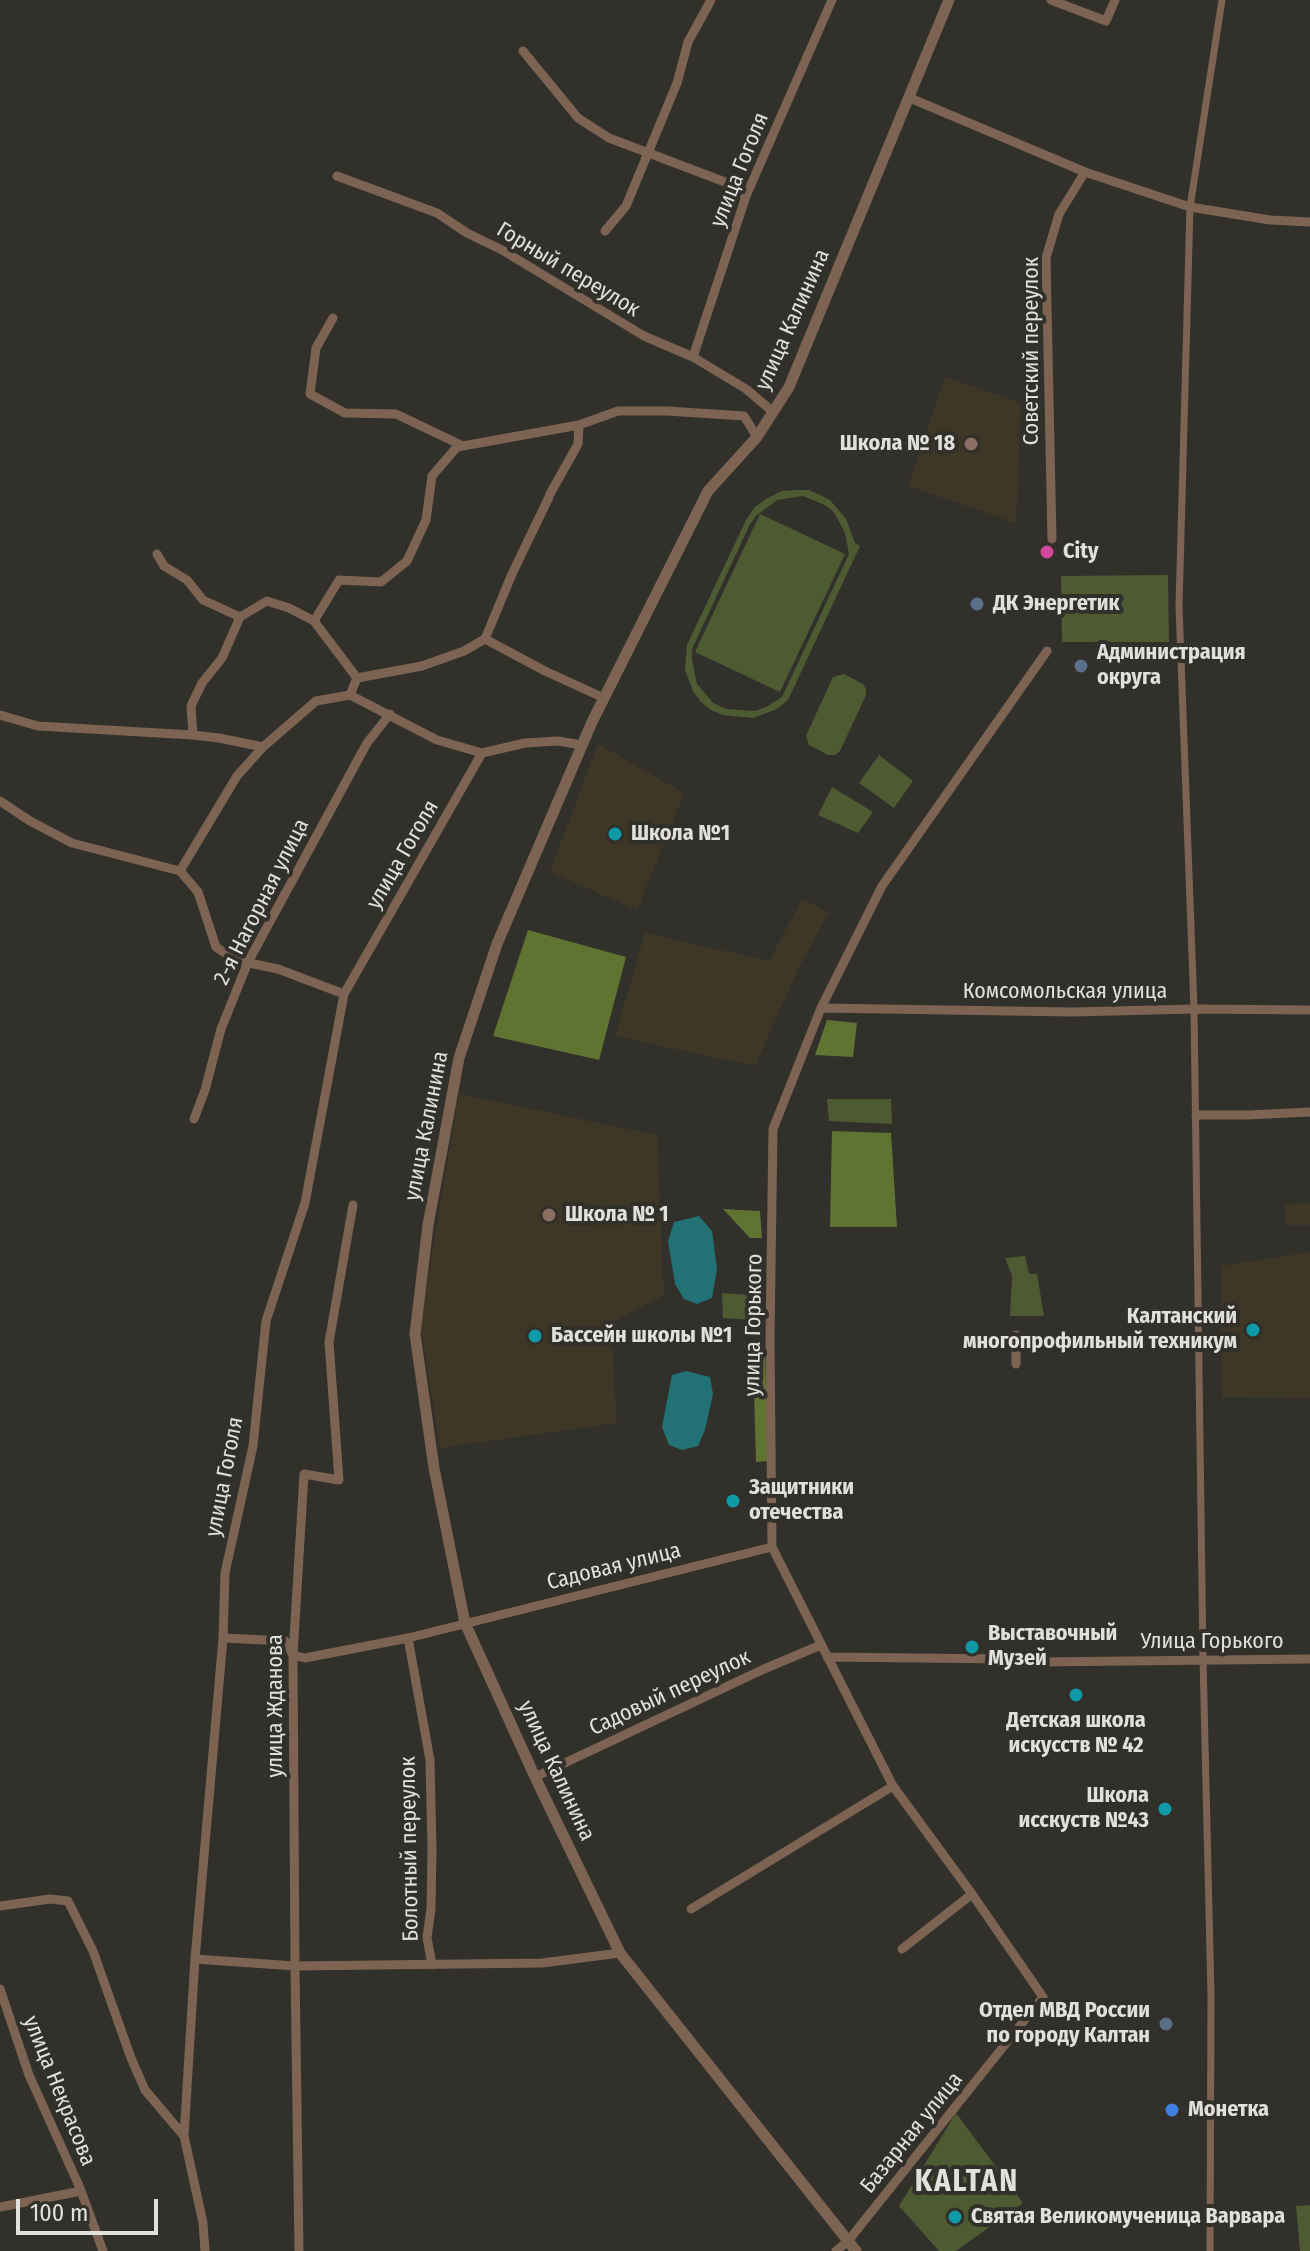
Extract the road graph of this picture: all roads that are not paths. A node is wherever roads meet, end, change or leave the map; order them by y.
1 (711, 0) edge
2 (832, 0) edge
3 (949, 0) edge
4 (1051, 0) edge
5 (1115, 0) edge
6 (1222, 0) edge
7 (523, 51) dead end
8 (910, 98) junction
9 (647, 152) junction
10 (1085, 172) junction
11 (337, 176) dead end
12 (746, 196) junction
13 (1190, 207) junction
14 (1310, 222) edge
15 (605, 231) dead end
16 (333, 318) dead end
17 (693, 357) junction
18 (772, 411) junction
19 (579, 425) junction
20 (757, 437) junction
21 (463, 446) junction
22 (1052, 539) dead end
23 (157, 554) dead end
24 (240, 617) junction
25 (314, 621) junction
26 (485, 639) junction
27 (1047, 651) dead end
28 (357, 678) junction
29 (350, 695) junction
30 (604, 698) junction
31 (390, 714) junction
32 (0, 715) edge
33 (193, 735) junction
34 (582, 745) junction
35 (263, 747) junction
36 (482, 753) junction
37 (0, 801) edge
38 (180, 871) junction
39 (248, 962) junction
40 (344, 994) junction
41 (821, 1008) junction
42 (1194, 1009) junction
43 (1310, 1010) edge
44 (1310, 1112) edge
45 (1196, 1115) junction
46 (194, 1119) dead end
47 (353, 1205) dead end
48 (1016, 1335) dead end
49 (1016, 1364) dead end
50 (772, 1547) junction
51 (465, 1623) junction
52 (223, 1638) junction
53 (408, 1638) junction
54 (821, 1645) junction
55 (293, 1655) junction
56 (827, 1657) junction
57 (1203, 1659) junction
58 (1310, 1659) edge
59 (535, 1777) junction
60 (893, 1786) junction
61 (972, 1894) junction
62 (0, 1906) edge
63 (691, 1909) dead end
64 (902, 1949) dead end
65 (620, 1953) junction
66 (195, 1959) junction
67 (432, 1965) junction
68 (295, 1966) junction
69 (0, 1989) edge
70 (1043, 1997) joint
71 (184, 2136) junction
72 (81, 2191) junction
73 (0, 2207) edge
74 (848, 2241) junction
75 (103, 2251) edge
76 (205, 2251) edge
77 (299, 2251) edge
78 (836, 2251) edge
79 (856, 2251) edge
80 (1210, 2251) edge

1 - 9 street
2 - 12 street, улица Гоголя
3 - 8 street, улица Калинина
4 - 5 street
6 - 13 street
7 - 9 street
8 - 10 street
8 - 18 street, улица Калинина
9 - 12 street
9 - 15 street
10 - 13 street
10 - 22 street, Советский переулок
11 - 17 street, Горный переулок
12 - 17 street, улица Гоголя
13 - 14 street
13 - 42 street
16 - 21 street
17 - 18 street, Горный переулок
18 - 20 street, улица Калинина
19 - 20 street
19 - 21 street
19 - 26 street
20 - 30 street, улица Калинина
21 - 25 street
23 - 24 street
24 - 25 street
24 - 33 street
25 - 28 street
26 - 28 street
26 - 30 street
27 - 41 street, улица Горького
28 - 29 street
29 - 31 street
29 - 35 street
30 - 34 street, улица Калинина
31 - 36 street
31 - 39 street, 2-я Нагорная улица
32 - 33 street
33 - 35 street
34 - 36 street
34 - 51 street, улица Калинина
35 - 38 street
36 - 40 street, улица Гоголя
37 - 38 street
38 - 39 street
39 - 40 street
39 - 46 street, 2-я Нагорная улица
40 - 52 street, улица Гоголя
41 - 42 street, Комсомольская улица
41 - 50 street, улица Горького
42 - 43 street, Комсомольская улица
42 - 45 street
44 - 45 street
45 - 57 street
47 - 55 street, улица Жданова
48 - 49 street
50 - 51 street, Садовая улица
50 - 54 street, улица Горького
51 - 53 street, Садовая улица
51 - 59 street, улица Калинина
52 - 55 street
52 - 66 street, улица Гоголя
53 - 55 street, Садовая улица
53 - 67 street, Болотный переулок
54 - 56 street, улица Горького
54 - 59 street, Садовый переулок
55 - 68 street, улица Жданова
56 - 57 street, Улица Горького
56 - 60 street, улица Горького
57 - 58 street, Улица Горького
57 - 80 street
59 - 65 street, улица Калинина
60 - 61 street, улица Горького
60 - 63 street
61 - 64 street
61 - 70 street, улица Горького
62 - 71 street
65 - 67 street, Болотный переулок
65 - 74 street, улица Калинина
66 - 68 street, Болотный переулок
66 - 71 street, улица Гоголя
67 - 68 street, Болотный переулок
68 - 77 street, улица Жданова
69 - 72 street, улица Некрасова
70 - 74 street, Базарная улица
71 - 76 street, улица Гоголя
72 - 73 street
72 - 75 street, улица Некрасова
74 - 78 street, Базарная улица
74 - 79 street, улица Калинина

